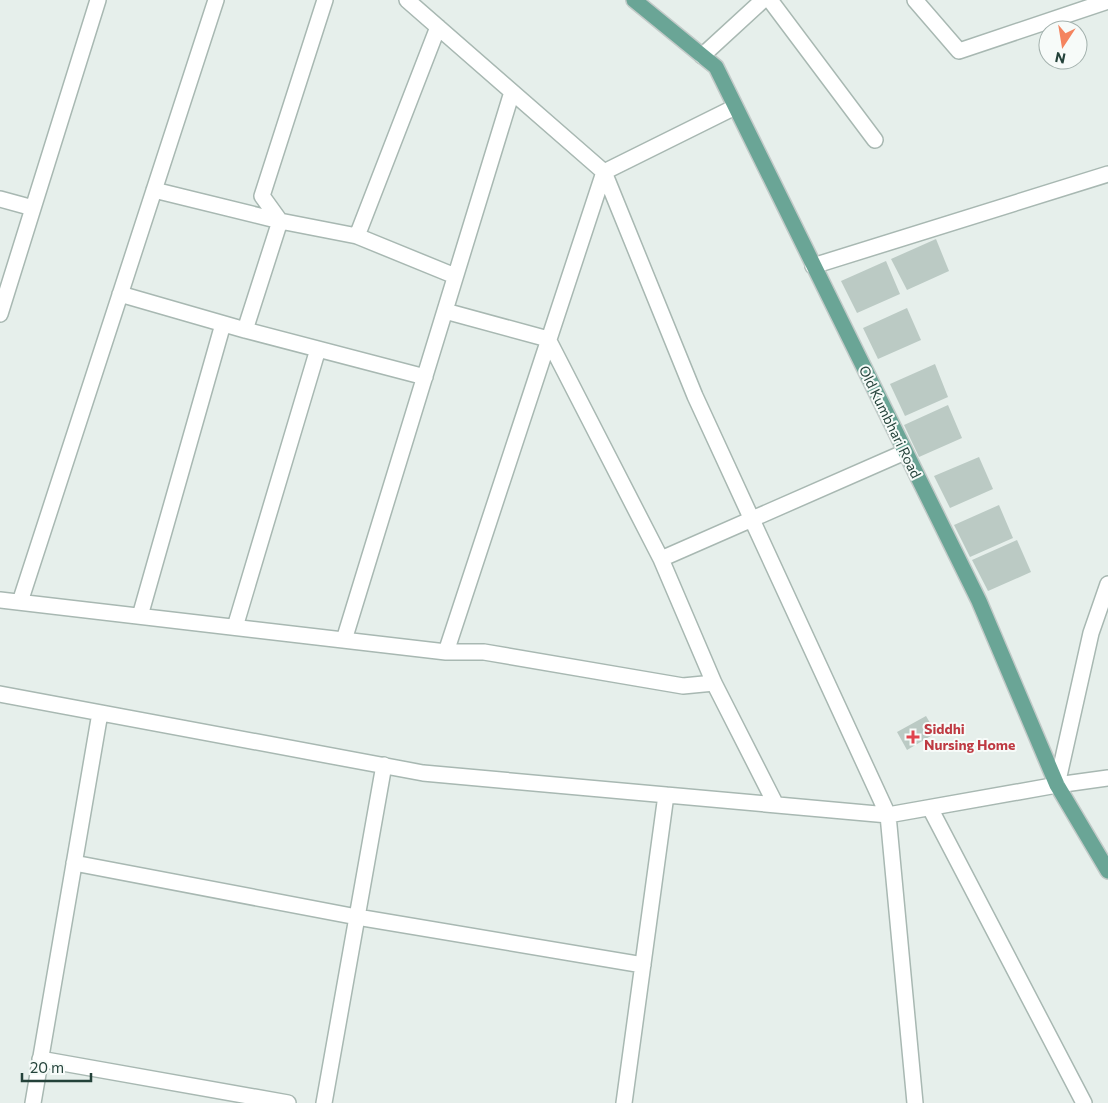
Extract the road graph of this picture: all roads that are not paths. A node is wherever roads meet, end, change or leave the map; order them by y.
1 (98, 0) edge
2 (216, 0) edge
3 (325, 0) edge
4 (407, 0) edge
5 (634, 0) edge
6 (763, 0) edge
7 (770, 0) edge
8 (915, 0) edge
9 (1108, 0) edge
10 (438, 26) junction
11 (702, 56) junction
12 (512, 92) junction
13 (735, 107) junction
14 (875, 140) dead end
15 (604, 172) junction
16 (1108, 174) edge
17 (154, 190) junction
18 (0, 199) edge
19 (33, 208) junction
20 (280, 221) junction
21 (357, 236) junction
22 (814, 266) junction
23 (456, 276) junction
24 (120, 294) junction
25 (445, 311) junction
26 (0, 314) edge
27 (223, 324) junction
28 (245, 330) junction
29 (548, 340) junction
30 (318, 349) junction
31 (425, 377) junction
32 (905, 452) junction
33 (751, 519) junction
34 (661, 559) junction
35 (1108, 584) edge
36 (0, 600) edge
37 (20, 602) junction
38 (140, 616) junction
39 (235, 627) junction
40 (344, 640) junction
41 (446, 652) junction
42 (714, 683) junction
43 (0, 694) edge
44 (100, 713) junction
45 (384, 766) junction
46 (1108, 778) edge
47 (1057, 785) junction
48 (666, 795) junction
49 (776, 805) junction
50 (930, 808) junction
51 (888, 816) junction
52 (74, 863) junction
53 (1108, 872) edge
54 (357, 917) junction
55 (643, 965) junction
56 (40, 1059) junction
57 (32, 1103) edge
58 (288, 1103) edge
59 (324, 1103) edge
60 (624, 1103) edge
61 (915, 1103) edge
62 (1084, 1103) edge

1 - 19 street
2 - 17 street
3 - 20 street
4 - 10 street
5 - 11 main road, Old Kumbhari Road
6 - 11 street
7 - 14 street
8 - 9 street
10 - 12 street
10 - 21 street
11 - 13 main road, Old Kumbhari Road
12 - 15 street
12 - 23 street
13 - 15 street
13 - 22 main road, Old Kumbhari Road
15 - 29 street
15 - 33 street
16 - 22 street
17 - 20 street
17 - 24 street
18 - 19 street
19 - 26 street
20 - 21 street
20 - 28 street
21 - 23 street
22 - 32 main road, Old Kumbhari Road
23 - 25 street
24 - 27 street
24 - 37 street
25 - 29 street
25 - 31 street
27 - 28 street
27 - 38 street
28 - 30 street
29 - 34 street
29 - 41 street
30 - 31 street
30 - 39 street
31 - 40 street
32 - 33 street
32 - 47 main road, Old Kumbhari Road
33 - 34 street
33 - 51 street
34 - 42 street
35 - 47 street
36 - 37 street
37 - 38 street
38 - 39 street
39 - 40 street
40 - 41 street
41 - 42 street
42 - 49 street
43 - 44 street
44 - 45 street
44 - 52 street
45 - 48 street
45 - 54 street
46 - 47 street
47 - 50 street
47 - 53 main road, Old Kumbhari Road
48 - 49 street
48 - 55 street
49 - 51 street
50 - 51 street
50 - 62 street
51 - 61 street
52 - 54 street
52 - 56 street
54 - 55 street
54 - 59 street
55 - 60 street
56 - 57 street
56 - 58 street

